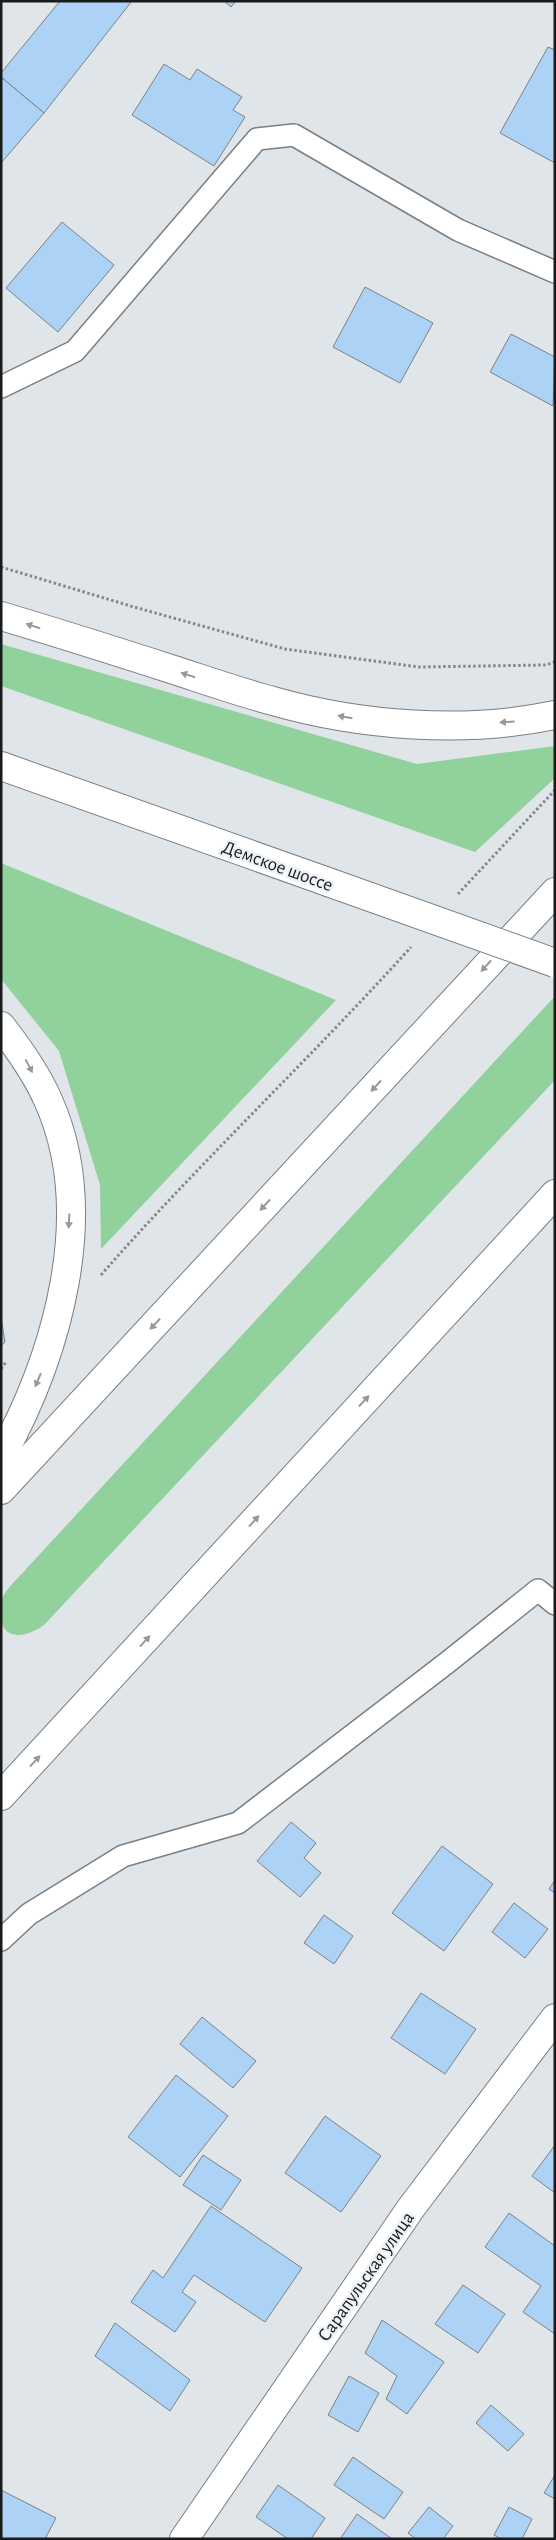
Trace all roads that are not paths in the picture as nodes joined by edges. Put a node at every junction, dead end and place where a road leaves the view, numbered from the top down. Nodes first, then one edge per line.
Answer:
1 (555, 272) edge
2 (1, 387) edge
3 (1, 616) edge
4 (555, 716) edge
5 (1, 766) edge
6 (555, 892) edge
7 (555, 963) edge
8 (1, 1026) edge
9 (555, 1194) edge
10 (1, 1457) edge
11 (1, 1490) edge
12 (555, 1604) edge
13 (1, 1796) edge
14 (1, 1940) edge
15 (555, 2018) edge
16 (184, 2539) edge

1 - 2 lane
4 -> 3 main road
5 - 7 main road, Демское шоссе, bridge
6 -> 11 main road
8 -> 10 main road
13 -> 9 main road
12 - 14 lane
15 - 16 main road, Сарапульская улица

